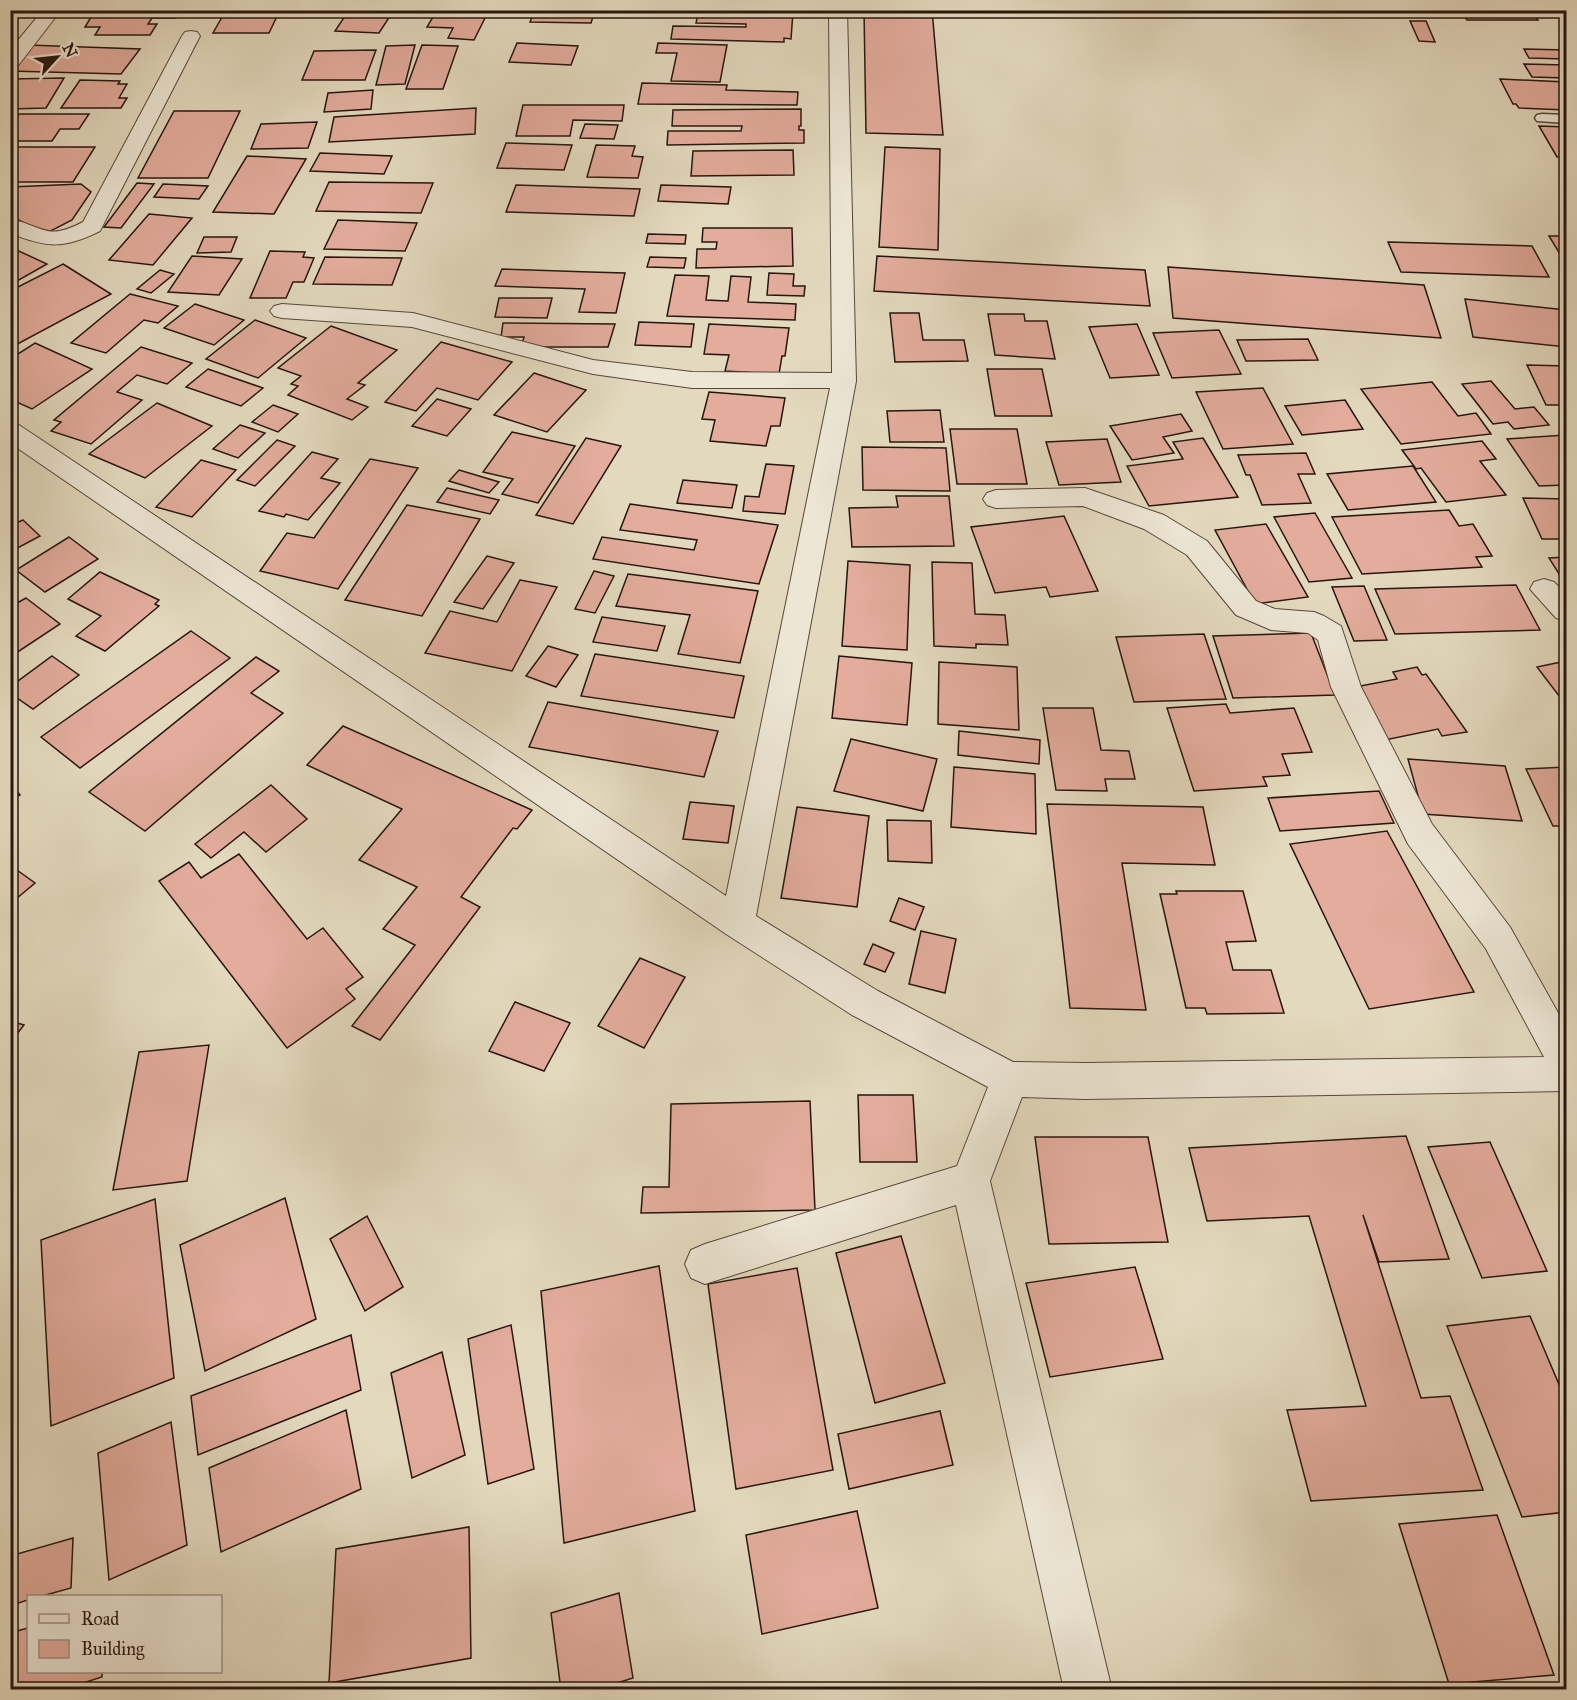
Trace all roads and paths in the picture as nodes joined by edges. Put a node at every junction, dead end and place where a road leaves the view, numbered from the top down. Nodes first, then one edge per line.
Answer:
1 (52, 10) edge
2 (838, 10) edge
3 (191, 36) dead end
4 (10, 63) edge
5 (1542, 118) dead end
6 (1566, 119) edge
7 (10, 225) edge
8 (282, 311) dead end
9 (844, 381) junction
10 (10, 431) edge
11 (996, 499) dead end
12 (1544, 589) dead end
13 (1566, 611) edge
14 (738, 923) junction
15 (1566, 1060) edge
16 (1566, 1074) edge
17 (1011, 1079) junction
18 (970, 1181) junction
19 (705, 1264) dead end
20 (1088, 1689) edge

1 - 4 street
2 - 9 street
3 - 7 street
5 - 6 lane
8 - 9 street
9 - 14 street
10 - 14 street
11 - 15 street
12 - 13 street
14 - 17 street
16 - 17 street
17 - 18 street
18 - 19 street
18 - 20 street

